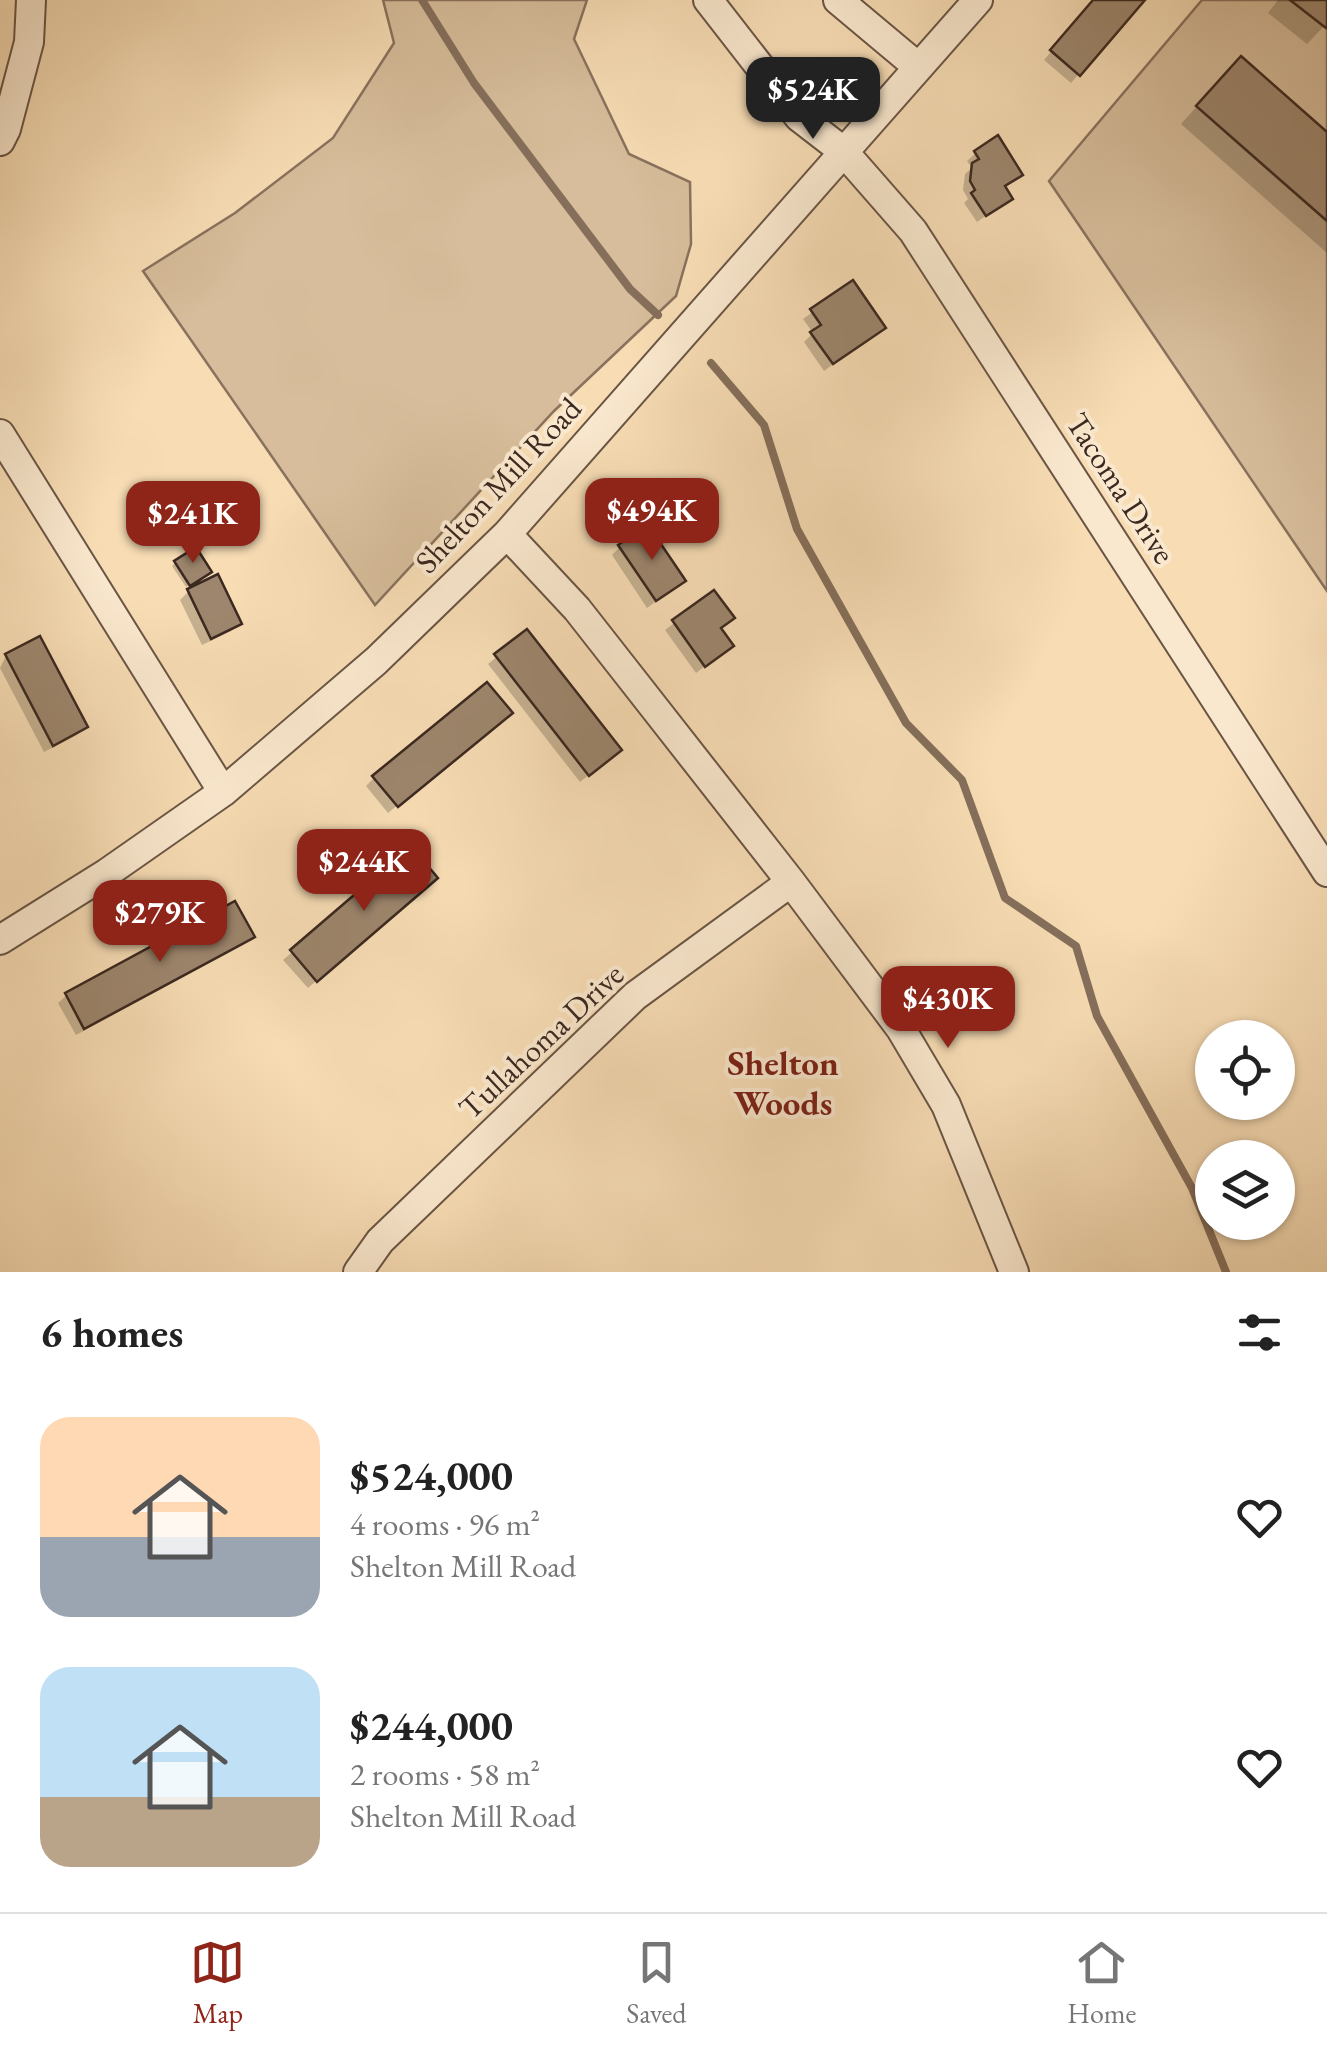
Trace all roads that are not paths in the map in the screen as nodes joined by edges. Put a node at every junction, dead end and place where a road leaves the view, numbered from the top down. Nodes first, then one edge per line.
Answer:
1 (31, 0) edge
2 (708, 0) edge
3 (838, 0) edge
4 (978, 0) edge
5 (867, 12) edge
6 (918, 68) junction
7 (0, 141) edge
8 (844, 151) junction
9 (0, 434) edge
10 (507, 534) junction
11 (222, 792) junction
12 (1327, 872) edge
13 (791, 882) junction
14 (0, 940) edge
15 (358, 1272) edge
16 (1014, 1272) edge

1 - 7 street
2 - 8 street, Tacoma Drive
3 - 5 street
4 - 6 street, Shelton Mill Road
5 - 6 street
6 - 8 street, Shelton Mill Road
8 - 10 street, Shelton Mill Road
8 - 12 street, Tacoma Drive
9 - 11 street
10 - 11 street, Shelton Mill Road
10 - 13 street
11 - 14 street, Shelton Mill Road
13 - 15 street, Tullahoma Drive
13 - 16 street

